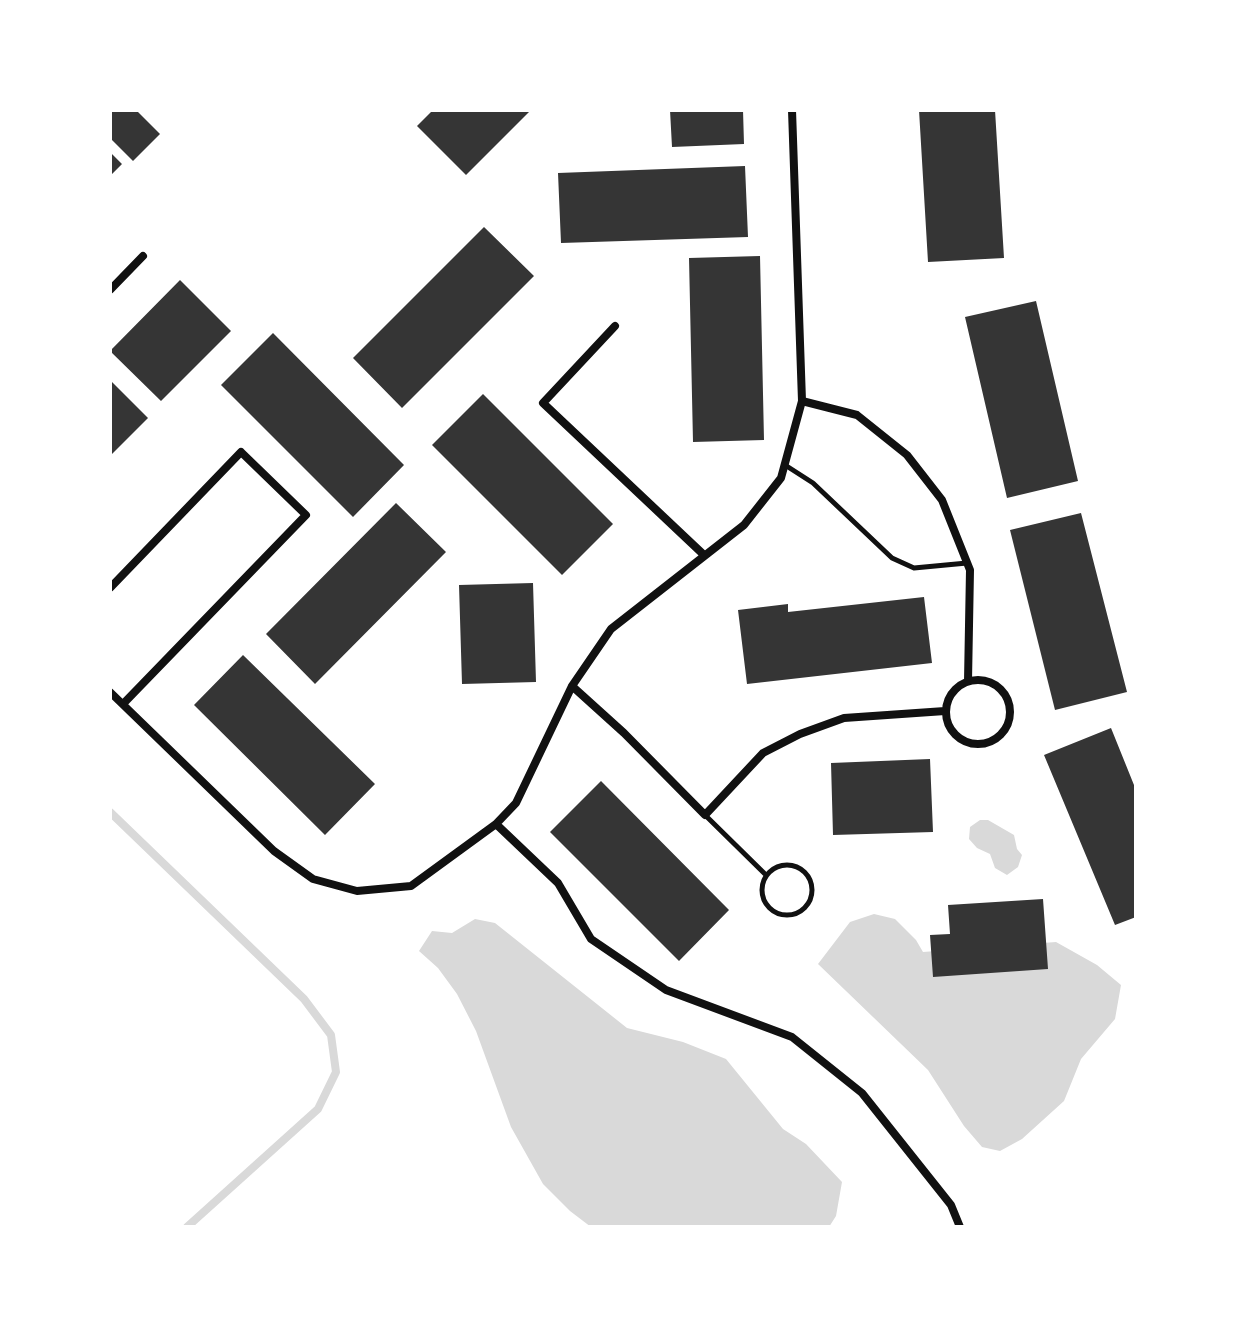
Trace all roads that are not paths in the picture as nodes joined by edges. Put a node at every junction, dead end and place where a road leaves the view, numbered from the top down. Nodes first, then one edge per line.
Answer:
1 (792, 110) edge
2 (143, 256) dead end
3 (110, 290) edge
4 (615, 326) dead end
5 (802, 401) junction
6 (784, 465) junction
7 (704, 555) junction
8 (967, 563) junction
9 (110, 588) edge
10 (968, 681) junction
11 (572, 686) junction
12 (110, 692) edge
13 (123, 704) junction
14 (945, 711) junction
15 (705, 815) junction
16 (496, 824) junction
17 (766, 875) junction
18 (960, 1227) edge

1 - 5 street
2 - 3 street
4 - 7 street
5 - 6 street
5 - 8 street
6 - 7 street
6 - 8 lane
7 - 11 street
8 - 10 street
9 - 13 street
10 - 14 street
10 - 14 street
11 - 15 street
11 - 16 street
12 - 13 street
13 - 16 street
14 - 15 street
15 - 17 lane
16 - 18 street
17 - 17 lane

